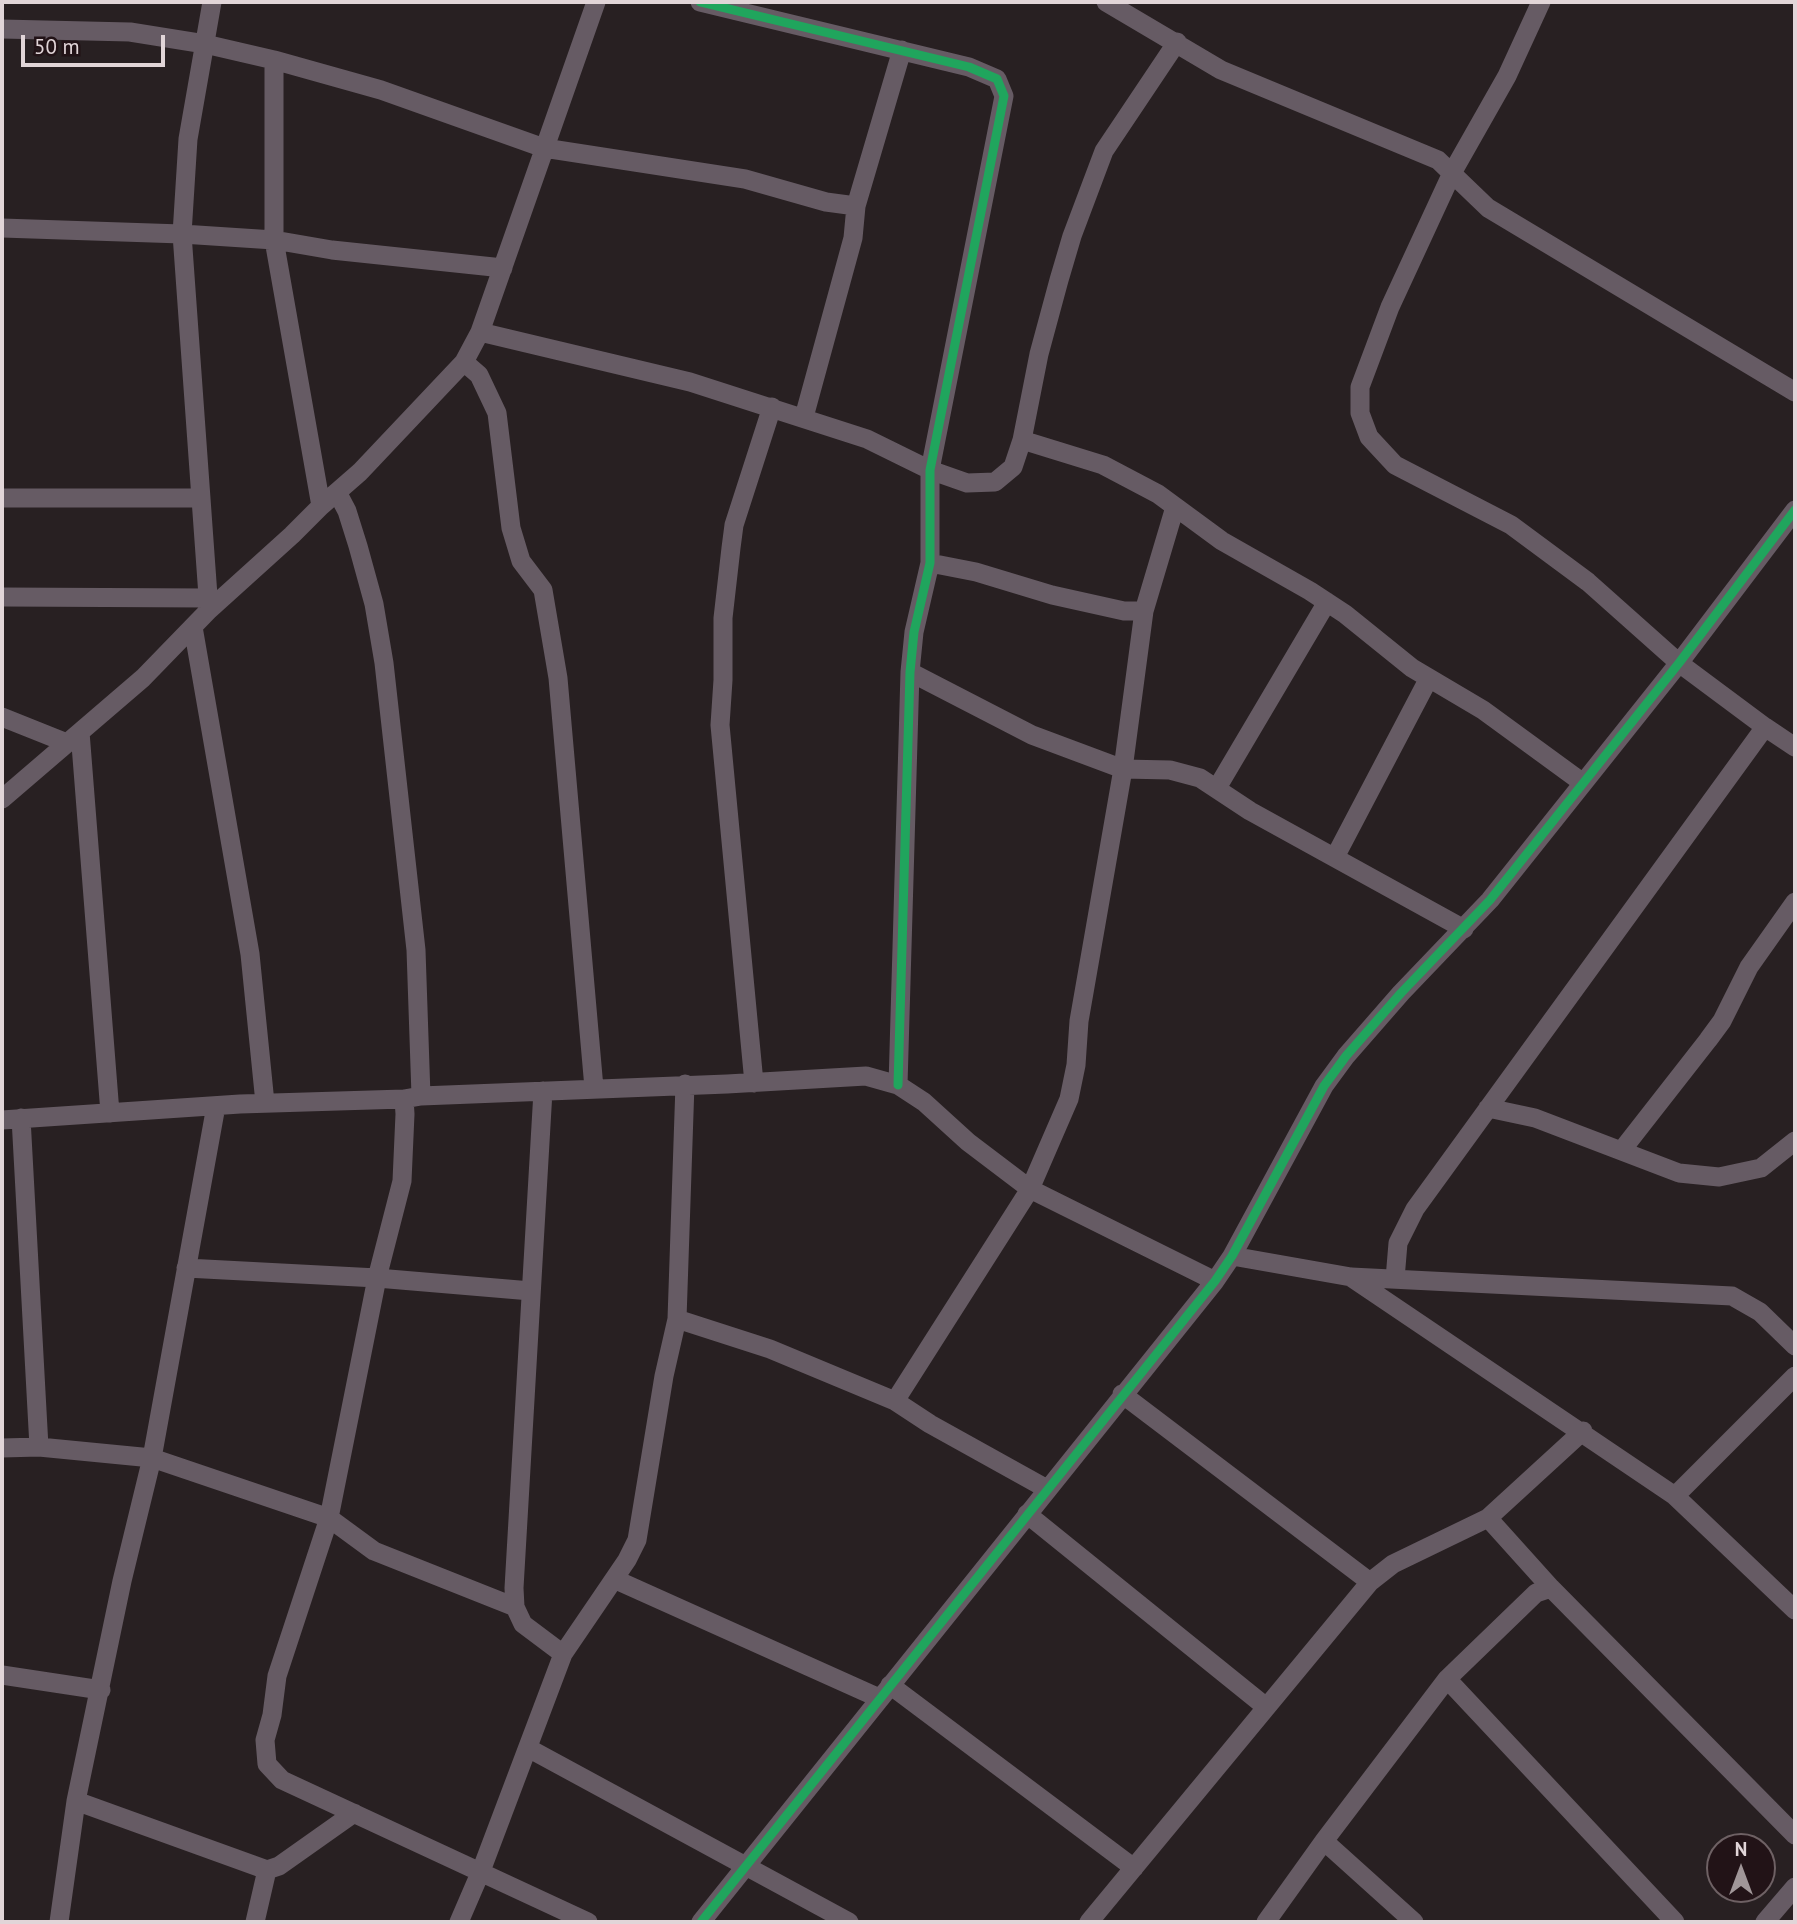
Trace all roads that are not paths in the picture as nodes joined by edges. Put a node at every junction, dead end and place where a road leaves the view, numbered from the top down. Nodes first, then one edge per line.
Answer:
1 (212, 2) edge
2 (596, 2) edge
3 (700, 2) edge
4 (1106, 2) edge
5 (1541, 2) edge
6 (2, 29) edge
7 (1177, 42) junction
8 (205, 44) junction
9 (902, 50) junction
10 (274, 60) junction
11 (544, 148) junction
12 (1452, 173) junction
13 (856, 206) junction
14 (2, 228) edge
15 (183, 234) junction
16 (274, 240) junction
17 (503, 268) junction
18 (480, 332) junction
19 (464, 362) junction
20 (1795, 392) edge
21 (772, 407) junction
22 (804, 418) junction
23 (1022, 440) junction
24 (930, 470) junction
25 (337, 492) junction
26 (2, 498) edge
27 (201, 498) junction
28 (321, 506) junction
29 (1175, 507) junction
30 (1795, 510) edge
31 (930, 563) junction
32 (2, 597) edge
33 (1327, 602) junction
34 (209, 604) junction
35 (1144, 611) junction
36 (193, 627) junction
37 (1679, 663) junction
38 (911, 673) junction
39 (1429, 678) junction
40 (2, 717) edge
41 (1765, 727) junction
42 (73, 737) junction
43 (1795, 747) edge
44 (1123, 769) junction
45 (1583, 783) junction
46 (1217, 788) junction
47 (2, 799) edge
48 (1335, 857) junction
49 (1795, 902) edge
50 (1464, 929) junction
51 (754, 1083) junction
52 (685, 1084) junction
53 (898, 1085) junction
54 (594, 1088) junction
55 (543, 1091) junction
56 (412, 1097) junction
57 (265, 1103) junction
58 (216, 1106) junction
59 (1489, 1108) junction
60 (110, 1113) junction
61 (11, 1119) edge
62 (1795, 1141) edge
63 (1622, 1150) junction
64 (1030, 1189) junction
65 (1232, 1256) junction
66 (186, 1268) junction
67 (377, 1278) junction
68 (1351, 1278) junction
69 (1395, 1279) junction
70 (1215, 1281) junction
71 (531, 1291) junction
72 (677, 1319) junction
73 (1795, 1346) edge
74 (1795, 1378) edge
75 (1122, 1394) junction
76 (895, 1401) junction
77 (1583, 1432) junction
78 (39, 1447) junction
79 (2, 1448) edge
80 (152, 1458) junction
81 (1047, 1489) junction
82 (1675, 1496) junction
83 (1027, 1514) junction
84 (329, 1518) junction
85 (1488, 1518) junction
86 (614, 1579) junction
87 (1370, 1582) junction
88 (1551, 1588) junction
89 (515, 1606) junction
90 (1795, 1610) edge
91 (563, 1654) junction
92 (2, 1675) edge
93 (1447, 1679) junction
94 (101, 1690) junction
95 (885, 1691) junction
96 (1266, 1707) junction
97 (528, 1748) junction
98 (76, 1801) junction
99 (354, 1813) junction
100 (1795, 1835) edge
101 (1324, 1841) junction
102 (746, 1865) junction
103 (1134, 1868) junction
104 (267, 1870) junction
105 (481, 1871) junction
106 (1795, 1887) edge
107 (60, 1922) edge
108 (255, 1922) edge
109 (459, 1922) edge
110 (588, 1922) edge
111 (701, 1922) edge
112 (849, 1922) edge
113 (1089, 1922) edge
114 (1266, 1922) edge
115 (1414, 1922) edge
116 (1675, 1922) edge
117 (1765, 1922) edge

1 - 8 street
2 - 11 street
3 - 9 street
4 - 7 street
5 - 12 street
6 - 8 street
7 - 12 street
7 - 23 street
8 - 10 street
8 - 15 street
9 - 13 street
9 - 24 street
10 - 11 street
10 - 16 street
11 - 13 street
11 - 17 street
12 - 20 street
12 - 37 street
13 - 22 street
14 - 15 street
15 - 16 street
15 - 27 street
16 - 17 street
16 - 28 street
17 - 18 street
18 - 19 street
18 - 21 street
19 - 25 street
19 - 54 street
21 - 22 street
21 - 51 street
22 - 24 street
23 - 24 street
23 - 29 street
24 - 31 street
25 - 28 street
25 - 56 street
26 - 27 street
27 - 34 street
28 - 34 street
29 - 33 street
29 - 35 street
30 - 37 street
31 - 35 street
31 - 38 street
32 - 34 street
33 - 39 street
33 - 46 street
34 - 36 street
35 - 44 street
36 - 42 street
36 - 57 street
37 - 41 street
37 - 45 street
38 - 44 street
38 - 53 street
39 - 45 street
39 - 48 street
40 - 42 street
41 - 43 street
41 - 59 street
42 - 47 street
42 - 60 street
44 - 46 street
44 - 64 street
45 - 50 street
46 - 48 street
48 - 50 street
49 - 63 street
50 - 65 street
51 - 52 street
51 - 53 street
52 - 54 street
52 - 72 street
53 - 64 street
54 - 55 street
55 - 56 street
55 - 71 street
56 - 57 street
56 - 67 street
57 - 58 street
58 - 60 street
58 - 66 street
59 - 63 street
59 - 69 street
60 - 61 street
61 - 78 street
62 - 63 street
64 - 70 street
64 - 76 street
65 - 68 street
65 - 70 street
66 - 67 street
66 - 80 street
67 - 71 street
67 - 84 street
68 - 69 street
68 - 77 street
69 - 73 street
70 - 75 street
71 - 89 street
72 - 76 street
72 - 86 street
74 - 82 street
75 - 81 street
75 - 87 street
76 - 81 street
77 - 82 street
77 - 85 street
78 - 79 street
78 - 80 street
80 - 84 street
80 - 94 street
81 - 83 street
82 - 90 street
83 - 95 street
83 - 96 street
84 - 89 street
84 - 99 street
85 - 87 street
85 - 88 street
86 - 91 street
86 - 95 street
87 - 96 street
88 - 93 street
88 - 100 street
89 - 91 street
91 - 97 street
92 - 94 street
93 - 101 street
93 - 116 street
94 - 98 street
95 - 102 street
95 - 103 street
96 - 103 street
97 - 102 street
97 - 105 street
98 - 104 street
98 - 107 street
99 - 104 street
99 - 105 street
101 - 114 street
101 - 115 street
102 - 111 street
102 - 112 street
103 - 113 street
104 - 108 street
105 - 109 street
105 - 110 street
106 - 117 street

